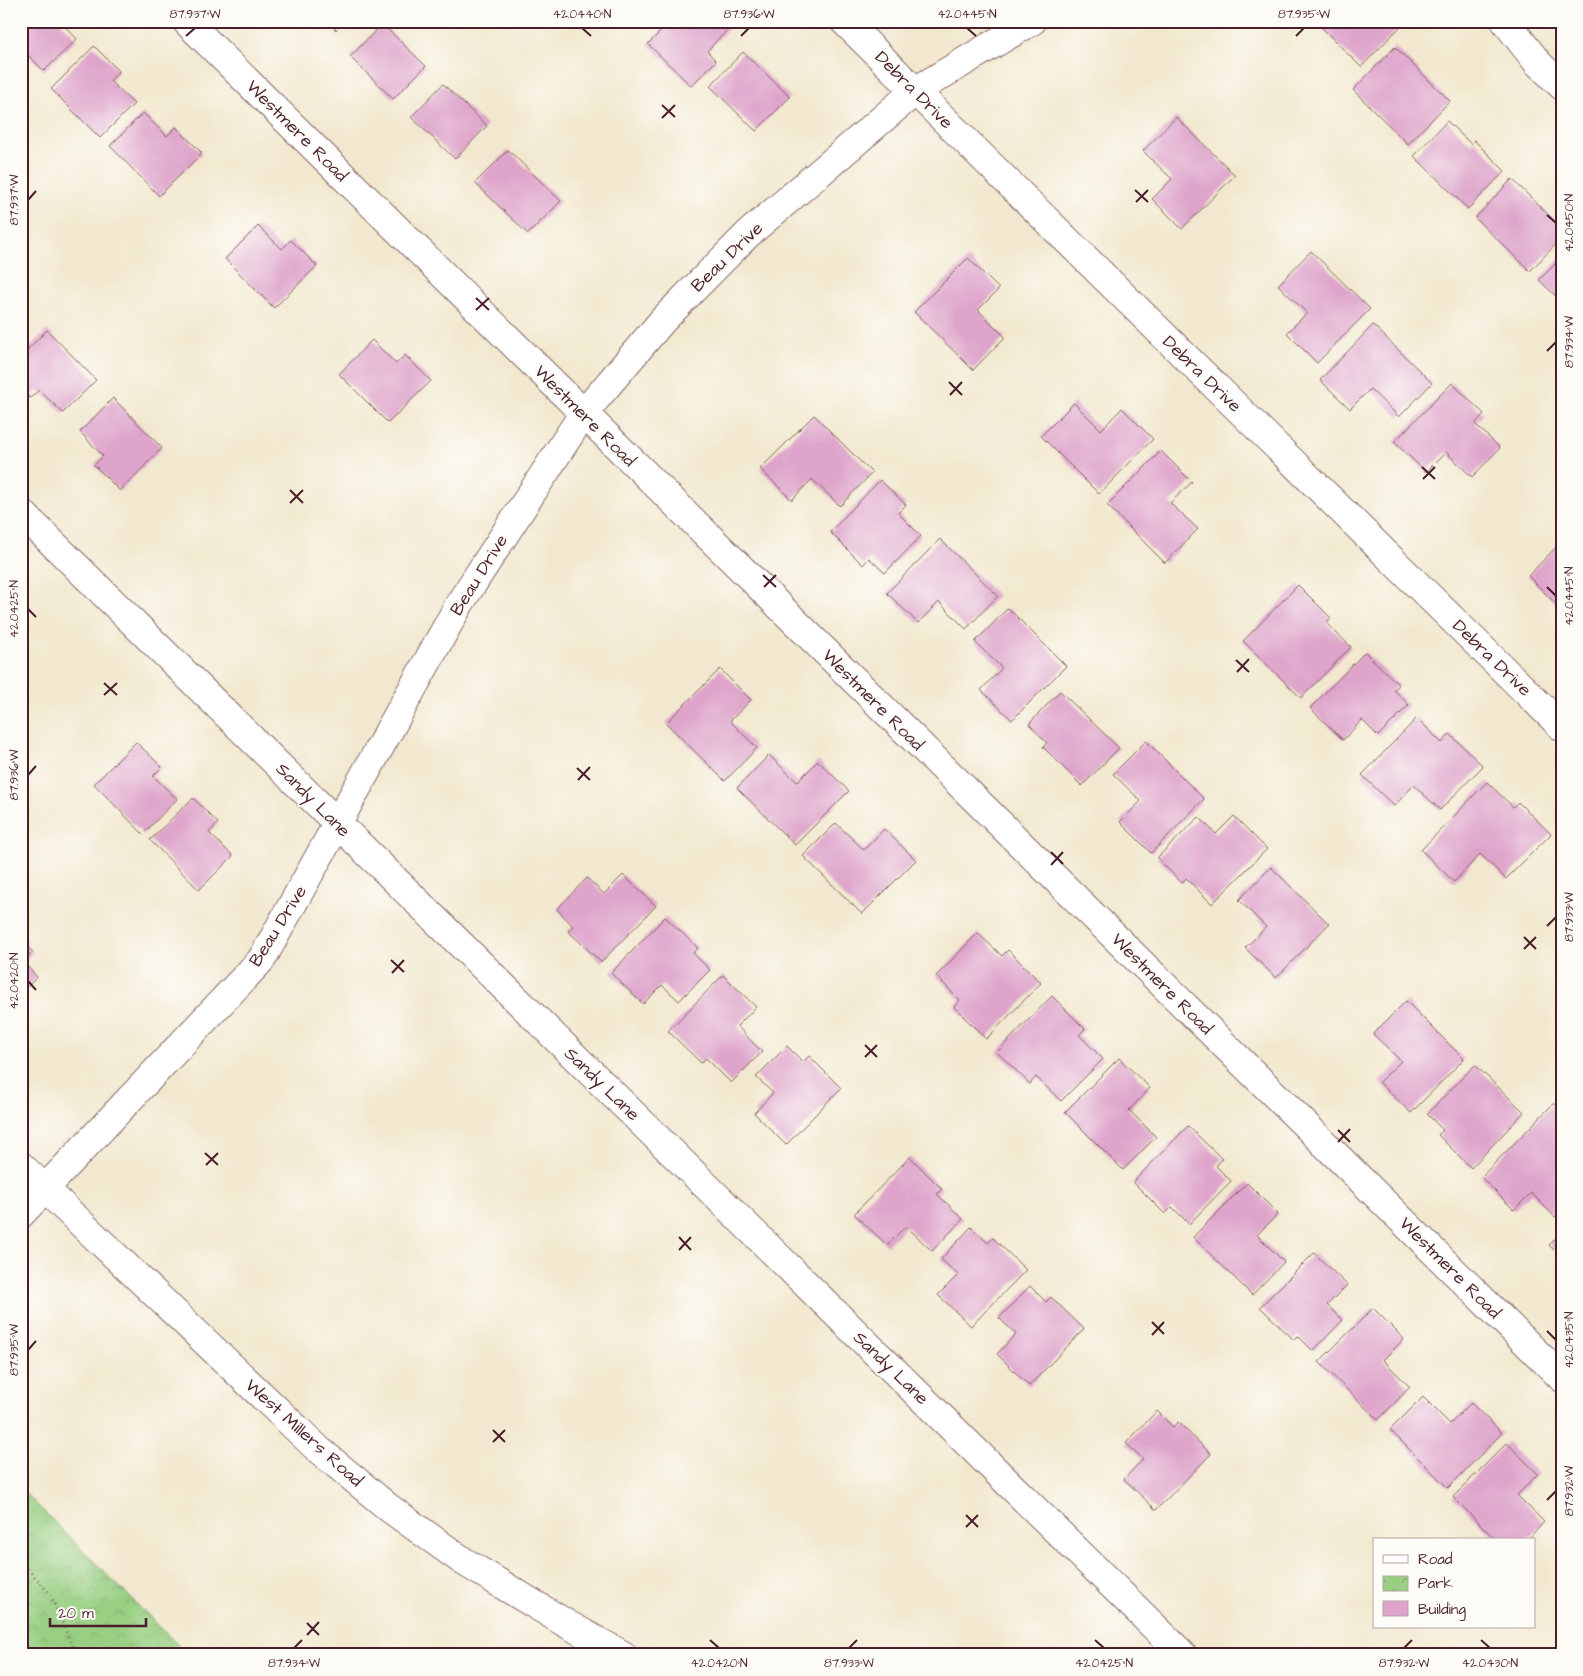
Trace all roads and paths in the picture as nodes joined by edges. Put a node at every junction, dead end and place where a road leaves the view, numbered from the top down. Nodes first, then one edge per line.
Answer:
1 (186, 21) edge
2 (844, 21) edge
3 (1032, 21) edge
4 (1505, 21) edge
5 (1562, 86) edge
6 (915, 91) junction
7 (583, 414) junction
8 (21, 512) edge
9 (1562, 727) edge
10 (338, 825) junction
11 (21, 1166) edge
12 (45, 1189) junction
13 (21, 1214) edge
14 (1562, 1378) edge
15 (21, 1561) edge
16 (76, 1655) edge
17 (622, 1655) edge
18 (1183, 1655) edge

1 - 7 street, Westmere Road
2 - 6 street, Debra Drive
3 - 6 street, Beau Drive
4 - 5 street
6 - 7 street, Beau Drive
6 - 9 street, Debra Drive
7 - 10 street, Beau Drive
7 - 14 street, Westmere Road
8 - 10 street, Sandy Lane
10 - 12 street, Beau Drive
10 - 18 street, Sandy Lane
11 - 12 street, West Millers Road
12 - 13 street, Beau Drive
12 - 17 street, West Millers Road
15 - 16 path

